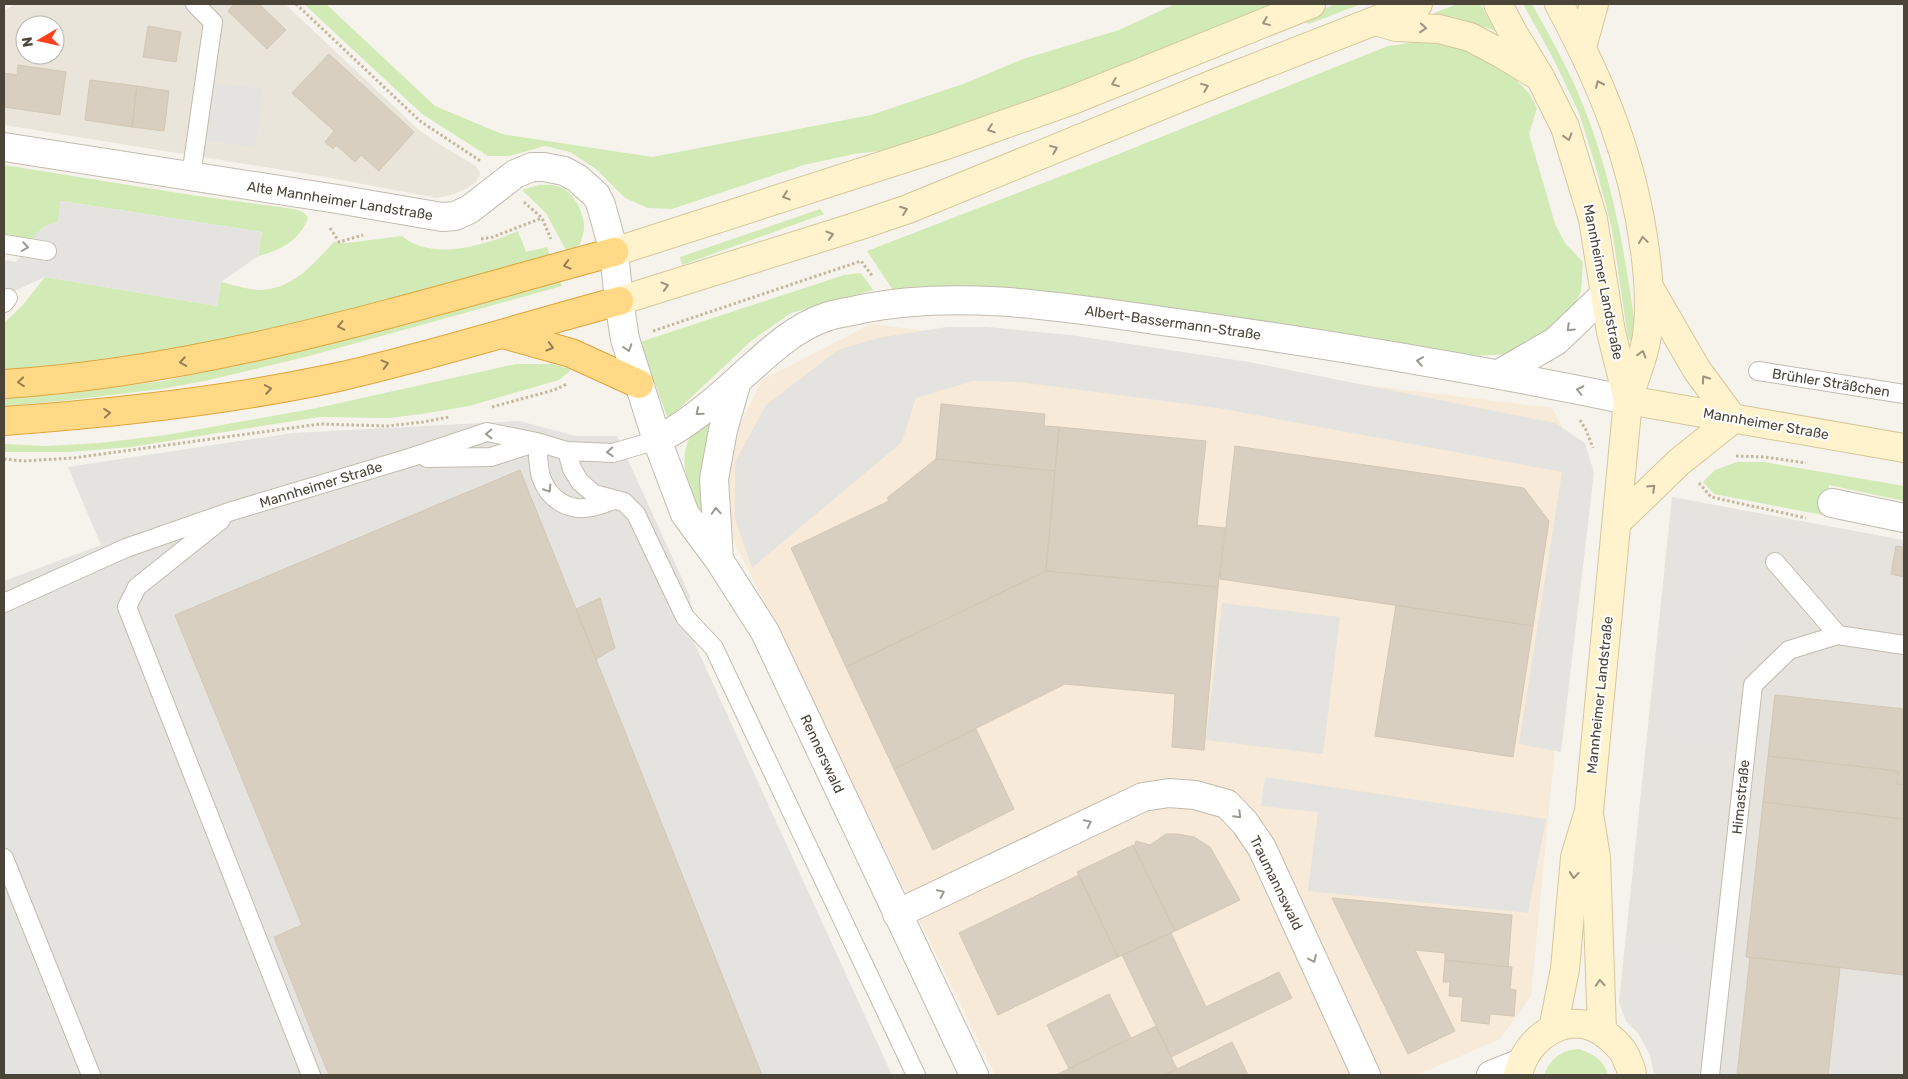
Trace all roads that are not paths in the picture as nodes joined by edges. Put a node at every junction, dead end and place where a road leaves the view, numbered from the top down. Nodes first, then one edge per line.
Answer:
1 (195, 4) edge
2 (1311, 4) edge
3 (1418, 4) edge
4 (1498, 4) edge
5 (1558, 4) edge
6 (1594, 4) edge
7 (1376, 22) junction
8 (1582, 47) junction
9 (1540, 77) junction
10 (4, 147) edge
11 (192, 176) junction
12 (4, 244) edge
13 (47, 251) dead end
14 (614, 252) junction
15 (1650, 288) junction
16 (1605, 294) junction
17 (619, 301) junction
18 (503, 334) junction
19 (1758, 372) dead end
20 (1499, 374) junction
21 (737, 381) junction
22 (4, 384) edge
23 (639, 384) junction
24 (1904, 394) edge
25 (1628, 400) junction
26 (1734, 419) junction
27 (4, 422) edge
28 (657, 440) junction
29 (537, 442) junction
30 (1904, 448) edge
31 (566, 451) junction
32 (409, 458) junction
33 (614, 500) junction
34 (1832, 503) road end
35 (232, 511) junction
36 (1904, 518) edge
37 (1616, 522) junction
38 (719, 560) junction
39 (1775, 562) dead end
40 (4, 603) edge
41 (1838, 635) junction
42 (1904, 645) edge
43 (1588, 811) junction
44 (4, 858) edge
45 (898, 914) junction
46 (1553, 1029) junction
47 (1602, 1031) junction
48 (1520, 1069) edge
49 (91, 1075) edge
50 (311, 1075) edge
51 (916, 1075) edge
52 (974, 1075) edge
53 (1366, 1075) edge
54 (1491, 1075) edge
55 (1632, 1075) edge
56 (1710, 1075) edge

1 - 11 lane
2 -> 14 main road
3 - 7 main road
4 - 9 main road, Mannheimer Landstraße
5 - 8 main road, Mannheimer Landstraße
6 - 8 main road
7 -> 9 main road
17 -> 7 main road
15 -> 8 main road, Mannheimer Landstraße
9 -> 16 main road, Mannheimer Landstraße
10 - 11 street, Alte Mannheimer Landstraße
11 - 14 street, Alte Mannheimer Landstraße
12 -> 13 lane
14 - 17 street, Alte Mannheimer Landstraße
14 -> 22 highway
25 -> 15 main road, Mannheimer Landstraße
26 -> 15 main road
16 -> 20 street
16 - 25 main road, Mannheimer Landstraße
17 - 18 highway
17 -> 23 street, Alte Mannheimer Landstraße
18 -> 23 highway
27 -> 18 highway
19 - 24 lane, Brühler Sträßchen
20 -> 21 street, Albert-Bassermann-Straße
25 -> 20 street, Albert-Bassermann-Straße
21 -> 28 street, Albert-Bassermann-Straße
38 -> 21 street
23 - 28 street, Rennerswald
25 - 26 main road, Mannheimer Straße
25 - 37 main road, Mannheimer Landstraße
26 - 30 main road, Mannheimer Straße
37 -> 26 main road
28 -> 31 lane, Mannheimer Straße
28 - 38 street, Rennerswald
29 - 31 lane, Mannheimer Straße
29 - 32 lane, Mannheimer Straße
29 -> 32 lane, Mannheimer Straße
29 -> 33 lane
31 - 33 lane
32 - 35 lane, Mannheimer Straße
33 - 51 lane
34 - 36 street
35 - 40 lane, Mannheimer Straße
35 - 50 lane
37 - 43 main road, Mannheimer Landstraße
38 - 45 street, Rennerswald
39 - 41 lane
41 - 42 lane, Himastraße
41 - 56 lane, Himastraße
43 -> 46 main road, Mannheimer Landstraße
47 -> 43 main road, Mannheimer Landstraße
44 - 49 lane
45 - 52 street, Rennerswald
45 -> 53 street, Traumannswald
46 - 47 main road
46 - 48 main road
47 - 55 main road
48 - 54 street

